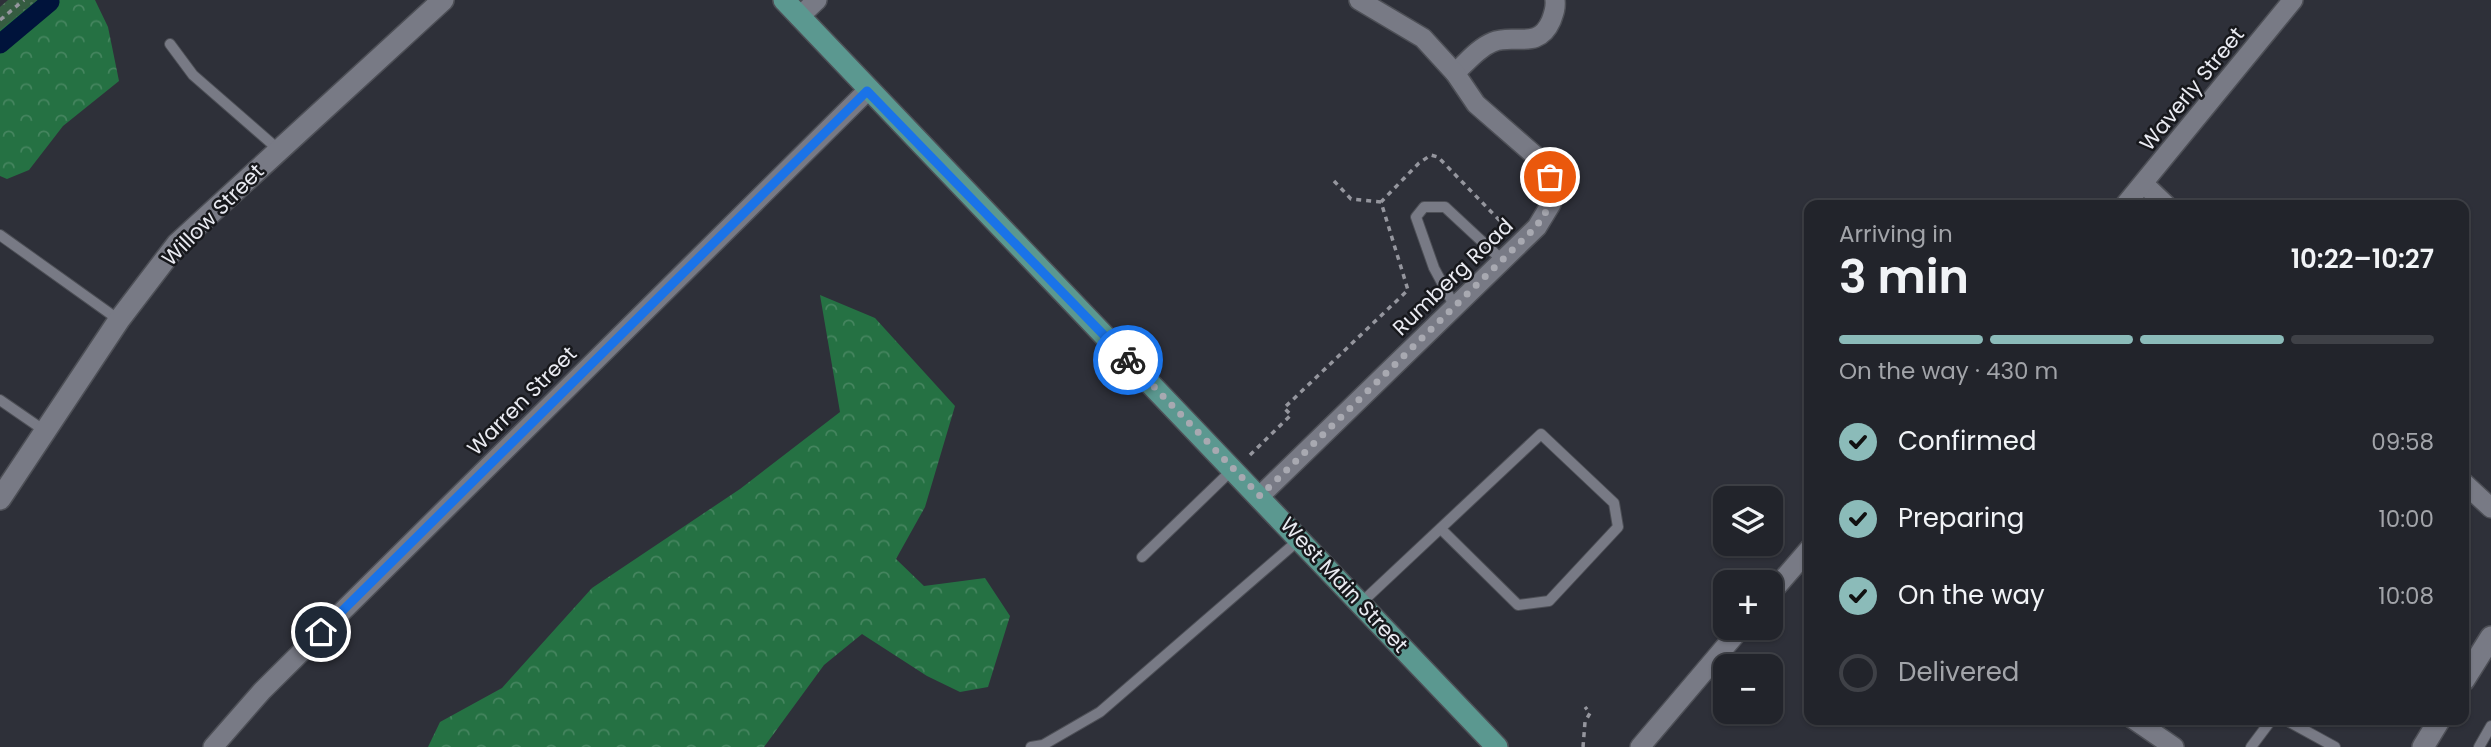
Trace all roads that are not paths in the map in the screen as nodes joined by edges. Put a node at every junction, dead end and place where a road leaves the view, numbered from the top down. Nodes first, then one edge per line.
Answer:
1 (443, 0) edge
2 (784, 0) edge
3 (817, 0) edge
4 (1359, 0) edge
5 (1555, 0) edge
6 (2293, 0) edge
7 (799, 17) junction
8 (170, 44) dead end
9 (1455, 73) junction
10 (867, 91) junction
11 (279, 150) junction
12 (2144, 184) junction
13 (2130, 200) edge
14 (2161, 200) edge
15 (0, 235) edge
16 (1502, 260) junction
17 (1455, 307) junction
18 (119, 320) junction
19 (0, 400) edge
20 (46, 431) junction
21 (1241, 462) junction
22 (2469, 488) edge
23 (1260, 496) junction
24 (0, 499) edge
25 (2491, 508) edge
26 (1442, 530) junction
27 (1301, 539) junction
28 (1804, 555) edge
29 (1142, 557) dead end
30 (1783, 579) edge
31 (1362, 603) junction
32 (2491, 636) edge
33 (1731, 640) edge
34 (2469, 672) edge
35 (2142, 725) edge
36 (2268, 725) edge
37 (2295, 725) edge
38 (2436, 725) edge
39 (2491, 726) edge
40 (2332, 746) edge
41 (213, 747) edge
42 (1031, 747) edge
43 (1497, 747) edge
44 (1640, 747) edge
45 (2174, 747) edge
46 (2251, 747) edge
47 (2423, 747) edge
48 (2479, 747) edge

1 - 11 street, Willow Street
2 - 7 main road, West Main Street
3 - 7 street
4 - 9 street, Rumberg Road
5 - 9 street
6 - 12 street, Waverly Street
7 - 10 main road, West Main Street
8 - 11 lane
9 - 16 street, Rumberg Road
10 - 21 main road, West Main Street
10 - 41 street, Warren Street
11 - 18 street, Willow Street
12 - 13 street, Waverly Street
12 - 14 street
15 - 18 lane
16 - 17 street, Rumberg Road
16 - 17 lane
17 - 23 street, Rumberg Road
18 - 20 street, Willow Street
19 - 20 lane
20 - 24 street, Willow Street
21 - 23 main road, West Main Street
21 - 29 lane
22 - 25 street
23 - 27 main road, West Main Street
26 - 26 lane
26 - 31 lane
27 - 31 main road, West Main Street
27 - 42 lane
28 - 30 street
31 - 43 main road, West Main Street
32 - 34 street
33 - 44 street
35 - 45 street
36 - 46 lane
37 - 40 lane
38 - 47 street
39 - 48 lane

